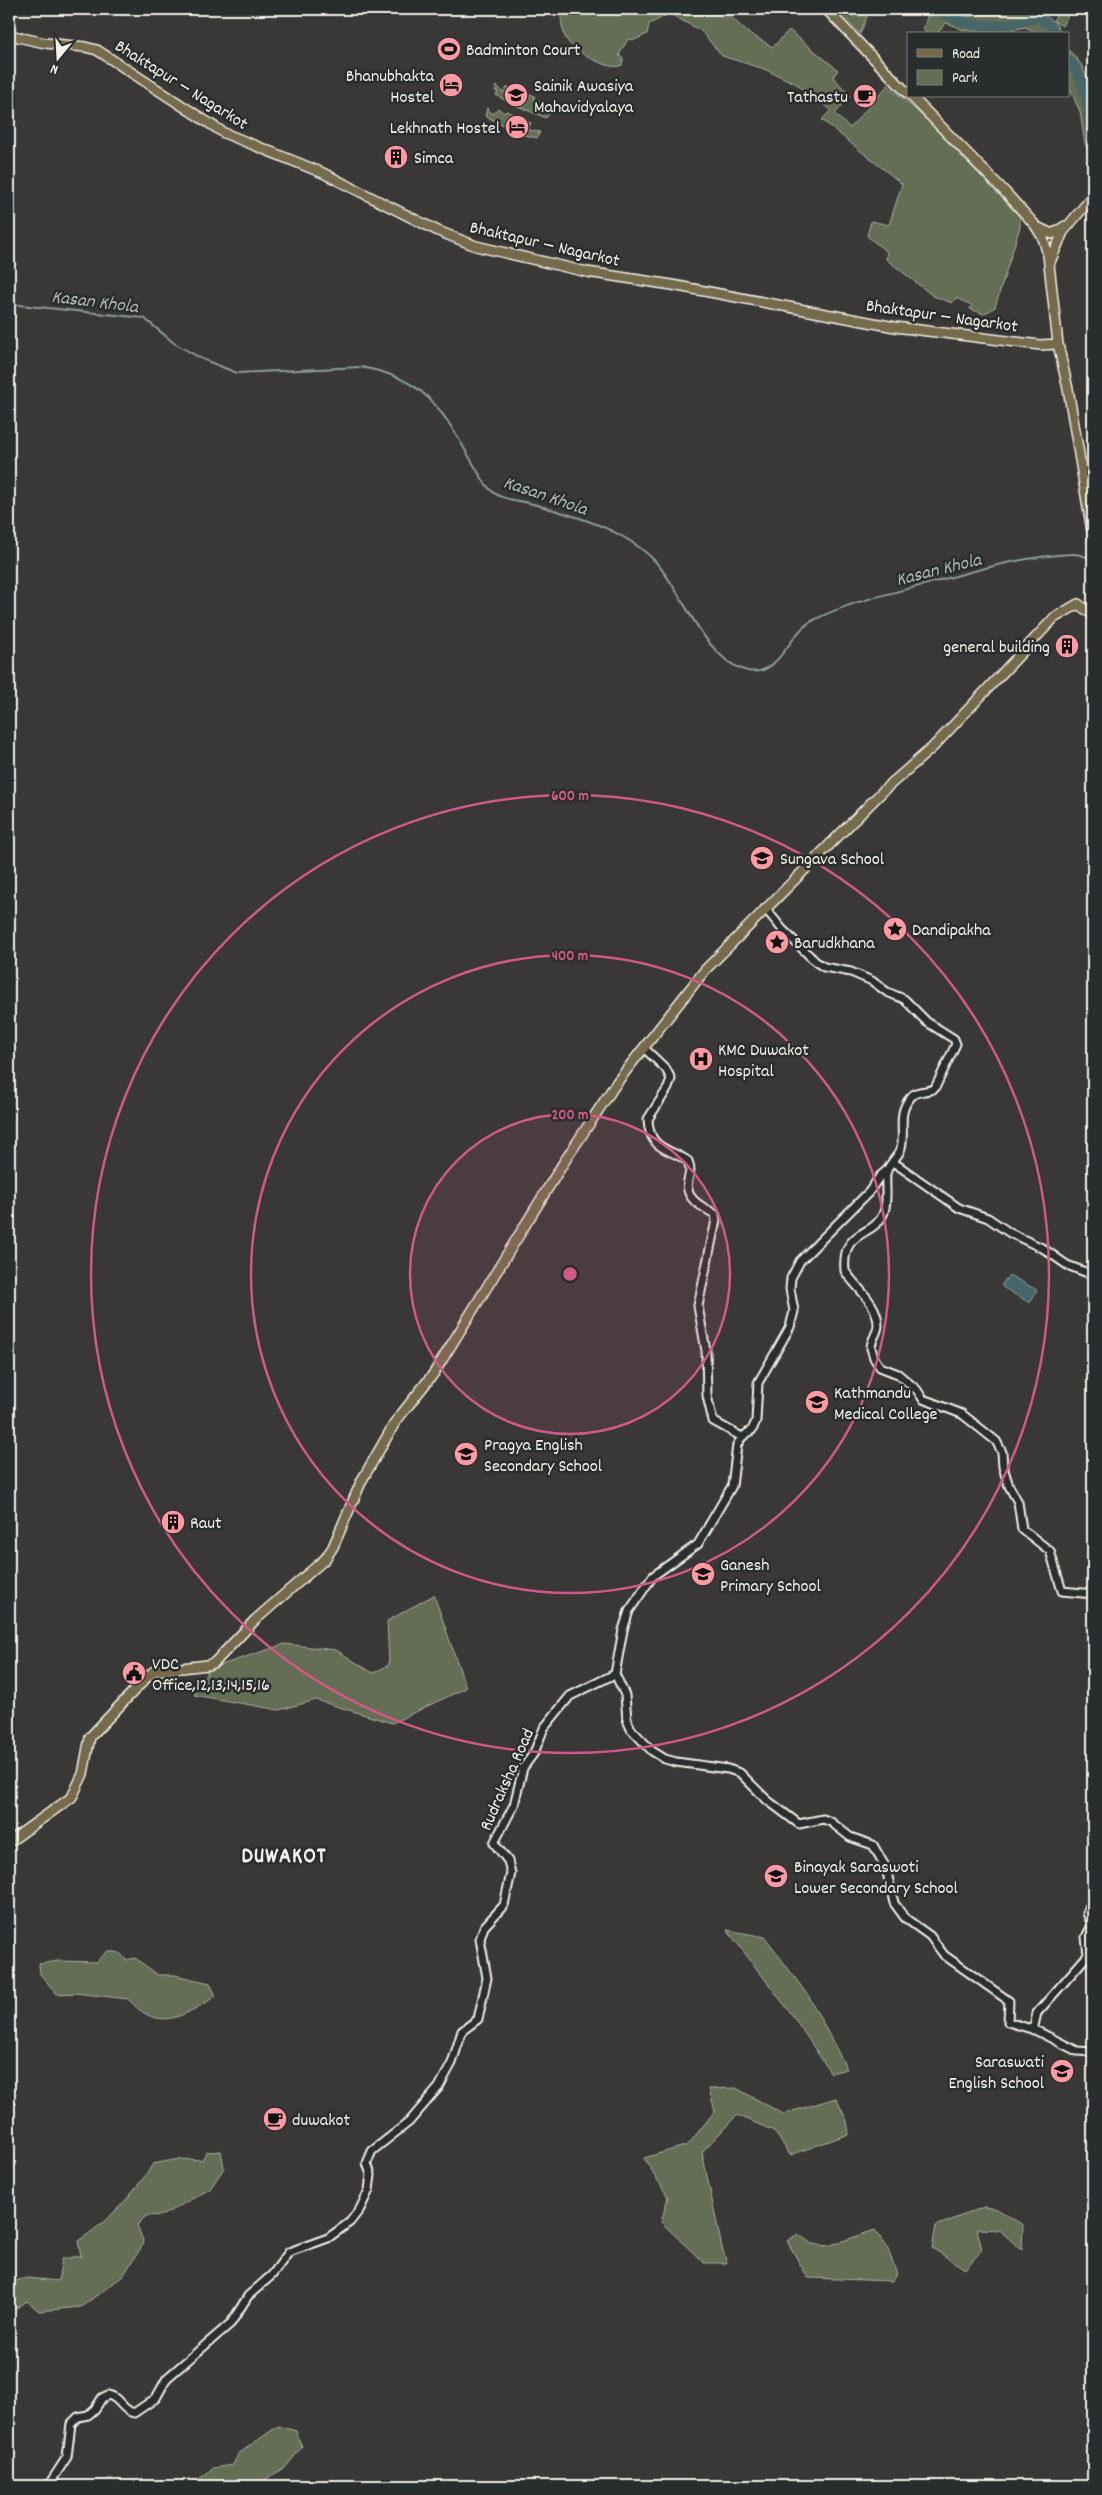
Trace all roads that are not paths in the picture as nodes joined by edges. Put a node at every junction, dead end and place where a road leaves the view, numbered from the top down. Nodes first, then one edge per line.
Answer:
1 (11, 9) edge
2 (826, 9) edge
3 (9, 14) edge
4 (9, 35) edge
5 (907, 93) edge
6 (913, 98) edge
7 (1093, 196) edge
8 (1071, 221) junction
9 (1035, 225) junction
10 (1061, 236) junction
11 (1043, 238) junction
12 (1049, 265) junction
13 (1058, 344) junction
14 (1093, 537) edge
15 (1093, 615) edge
16 (765, 908) junction
17 (645, 1049) junction
18 (893, 1162) junction
19 (886, 1171) junction
20 (1093, 1275) edge
21 (742, 1437) junction
22 (1093, 1594) edge
23 (615, 1674) junction
24 (9, 1842) edge
25 (1093, 1899) edge
26 (1034, 2030) junction
27 (1093, 2052) edge
28 (48, 2486) edge

1 - 3 main road
2 - 5 main road
4 - 13 main road, Bhaktapur — Nagarkot
6 - 9 main road
7 - 8 main road
8 - 9 main road
8 - 10 main road
9 - 11 main road
10 - 11 main road
10 - 12 main road
11 - 12 main road
12 - 13 main road
13 - 14 main road
15 - 16 main road
16 - 17 main road
16 - 18 street
17 - 21 street
17 - 24 main road
18 - 19 street
18 - 20 street
19 - 21 street
19 - 22 street
21 - 23 street
23 - 26 street
23 - 28 street, Rudraksha Road
25 - 26 street
26 - 27 street

